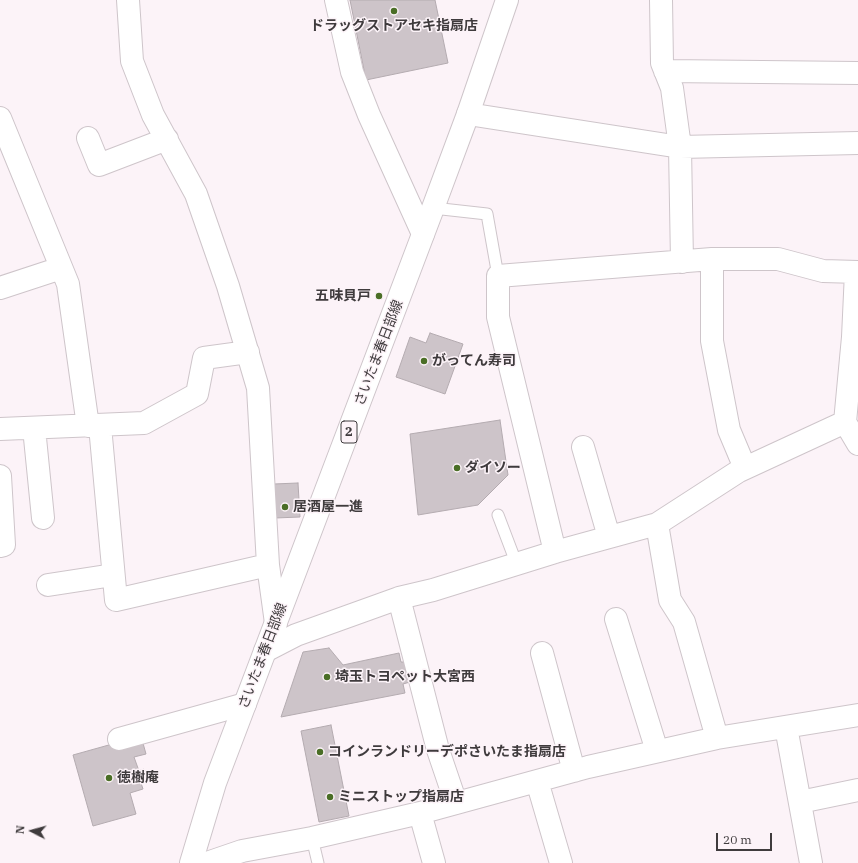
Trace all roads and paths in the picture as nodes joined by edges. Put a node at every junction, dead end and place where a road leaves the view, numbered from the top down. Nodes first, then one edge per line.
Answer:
1 (128, 0) edge
2 (336, 0) edge
3 (507, 0) edge
4 (661, 0) edge
5 (666, 72) junction
6 (858, 73) edge
7 (468, 114) junction
8 (0, 118) edge
9 (88, 138) dead end
10 (167, 140) junction
11 (858, 143) edge
12 (680, 147) junction
13 (433, 208) junction
14 (423, 234) junction
15 (712, 259) junction
16 (682, 262) junction
17 (61, 268) junction
18 (857, 272) edge
19 (498, 276) junction
20 (0, 288) edge
21 (856, 337) edge
22 (248, 352) junction
23 (845, 422) junction
24 (94, 426) junction
25 (34, 428) junction
26 (0, 429) edge
27 (858, 444) edge
28 (583, 446) dead end
29 (745, 468) junction
30 (0, 476) edge
31 (498, 515) dead end
32 (42, 518) dead end
33 (657, 524) junction
34 (609, 537) junction
35 (0, 546) edge
36 (555, 552) junction
37 (517, 564) junction
38 (268, 565) junction
39 (113, 575) junction
40 (48, 585) dead end
41 (399, 598) junction
42 (616, 619) dead end
43 (276, 623) junction
44 (265, 651) junction
45 (542, 653) dead end
46 (245, 704) junction
47 (858, 715) edge
48 (786, 727) junction
49 (717, 738) junction
50 (119, 739) dead end
51 (657, 751) junction
52 (574, 771) junction
53 (537, 781) junction
54 (858, 790) edge
55 (800, 802) junction
56 (456, 803) junction
57 (420, 813) junction
58 (312, 838) junction
59 (191, 863) edge
60 (207, 863) edge
61 (318, 863) edge
62 (434, 863) edge
63 (561, 863) edge
64 (811, 863) edge

1 - 10 street
2 - 14 street
3 - 7 street, さいたま春日部線 / 2
4 - 5 street
5 - 6 street
5 - 12 street
7 - 12 street
7 - 13 street, さいたま春日部線 / 2
8 - 17 street
9 - 10 street
10 - 22 street
11 - 12 street
12 - 16 street
13 - 14 street, さいたま春日部線 / 2
13 - 19 lane
14 - 43 street, さいたま春日部線 / 2
15 - 16 street
15 - 18 street
15 - 29 street
16 - 19 street
17 - 20 street
17 - 24 street
18 - 21 street
19 - 36 street
21 - 23 street
22 - 24 street
22 - 38 street
23 - 27 street
23 - 29 street
24 - 25 street
24 - 39 street
25 - 26 street
25 - 32 street
28 - 34 street
29 - 33 street
30 - 35 street
31 - 37 lane
33 - 34 street
33 - 49 street
34 - 36 street
36 - 37 street
37 - 41 street
38 - 39 street
38 - 43 street
39 - 40 street
41 - 44 street
41 - 56 street
42 - 51 street
43 - 44 street, さいたま春日部線 / 2
44 - 46 street, さいたま春日部線 / 2
45 - 52 street
46 - 50 street
46 - 59 street, さいたま春日部線 / 2
47 - 48 street
48 - 49 street
48 - 55 street
49 - 51 street
51 - 52 street
52 - 53 street
53 - 56 street
53 - 63 street
54 - 55 street
55 - 64 street
56 - 57 street
57 - 58 street
57 - 62 street
58 - 60 street
58 - 61 lane

